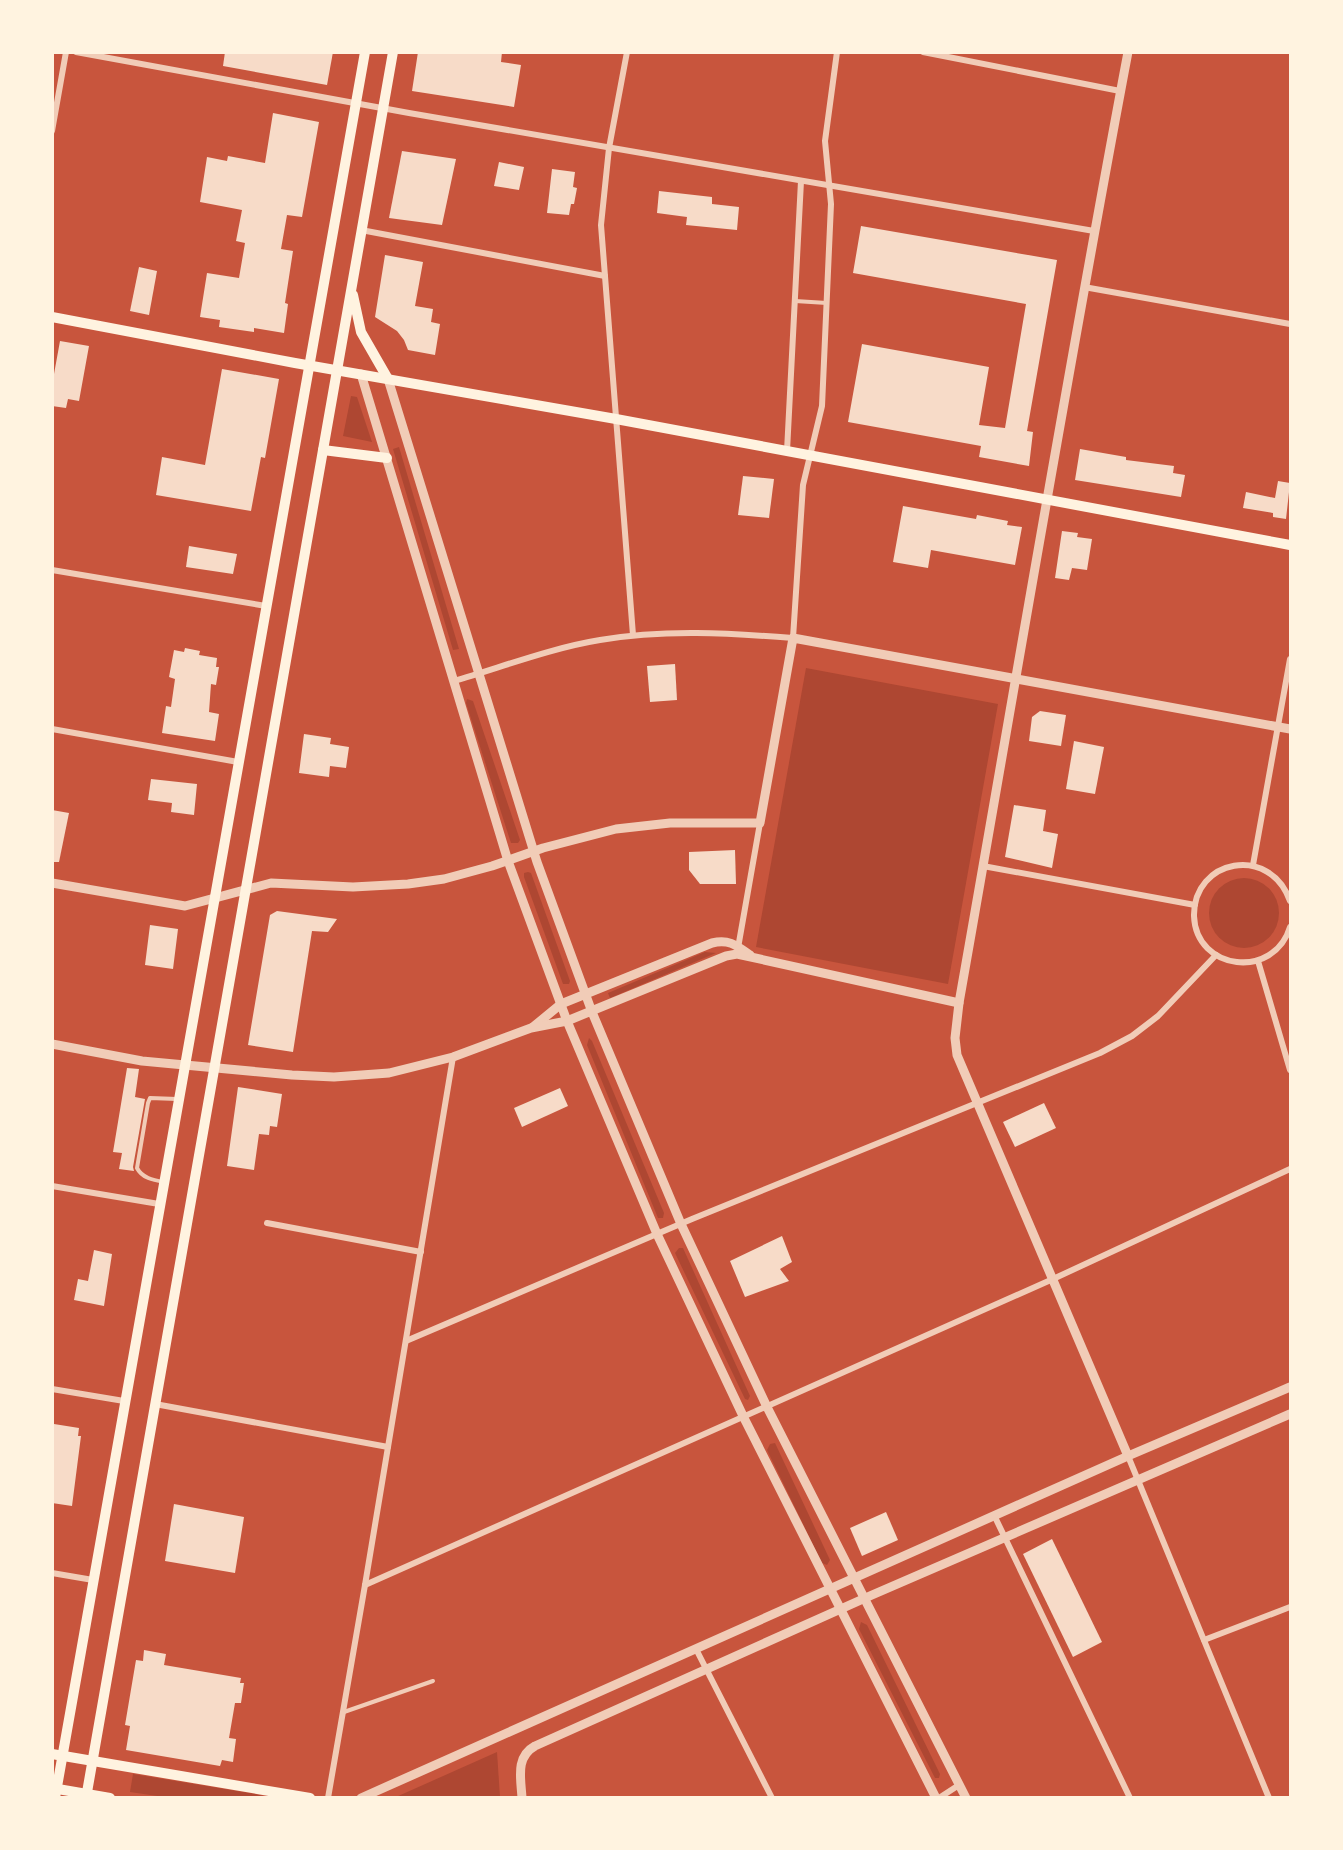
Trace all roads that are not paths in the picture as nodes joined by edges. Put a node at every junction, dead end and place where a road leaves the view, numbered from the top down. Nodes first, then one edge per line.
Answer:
1 (66, 52) edge
2 (76, 52) edge
3 (365, 52) edge
4 (393, 52) edge
5 (627, 52) edge
6 (837, 52) edge
7 (923, 52) edge
8 (1128, 52) edge
9 (1120, 91) junction
10 (356, 103) junction
11 (383, 108) junction
12 (52, 131) edge
13 (609, 148) junction
14 (801, 181) junction
15 (830, 186) junction
16 (361, 230) junction
17 (1094, 231) junction
18 (605, 276) junction
19 (352, 282) junction
20 (1084, 287) junction
21 (795, 301) junction
22 (827, 303) junction
23 (52, 317) edge
24 (1290, 324) edge
25 (309, 365) junction
26 (337, 370) junction
27 (361, 374) junction
28 (388, 379) junction
29 (616, 419) junction
30 (323, 450) junction
31 (787, 451) junction
32 (810, 455) junction
33 (387, 458) junction
34 (1047, 500) junction
35 (1290, 545) edge
36 (52, 570) edge
37 (266, 606) junction
38 (633, 635) junction
39 (793, 638) junction
40 (1290, 659) edge
41 (479, 674) junction
42 (1016, 678) junction
43 (454, 681) junction
44 (1278, 727) junction
45 (52, 729) edge
46 (1290, 729) edge
47 (238, 762) junction
48 (760, 823) junction
49 (534, 852) junction
50 (508, 861) junction
51 (1253, 865) junction
52 (983, 866) junction
53 (52, 883) edge
54 (246, 890) junction
55 (214, 899) junction
56 (1290, 901) edge
57 (1195, 905) junction
58 (1290, 927) edge
59 (738, 950) junction
60 (1216, 955) junction
61 (1258, 961) junction
62 (585, 994) junction
63 (959, 1003) junction
64 (561, 1004) junction
65 (592, 1012) junction
66 (567, 1021) junction
67 (531, 1028) junction
68 (52, 1044) edge
69 (453, 1057) junction
70 (184, 1064) junction
71 (214, 1067) junction
72 (1290, 1070) edge
73 (178, 1100) junction
74 (977, 1102) junction
75 (1290, 1169) edge
76 (164, 1182) junction
77 (52, 1186) edge
78 (159, 1204) junction
79 (267, 1223) dead end
80 (681, 1224) junction
81 (657, 1234) junction
82 (421, 1252) junction
83 (1053, 1279) junction
84 (406, 1341) junction
85 (1290, 1387) edge
86 (52, 1389) edge
87 (124, 1401) junction
88 (155, 1404) junction
89 (767, 1407) junction
90 (1290, 1414) edge
91 (744, 1418) junction
92 (388, 1447) junction
93 (1128, 1456) junction
94 (1139, 1481) junction
95 (994, 1515) junction
96 (1006, 1538) junction
97 (52, 1573) edge
98 (855, 1577) junction
99 (93, 1580) junction
100 (365, 1585) junction
101 (830, 1589) junction
102 (866, 1598) junction
103 (1290, 1607) edge
104 (840, 1610) junction
105 (1204, 1640) junction
106 (696, 1649) junction
107 (707, 1670) junction
108 (434, 1681) dead end
109 (343, 1713) junction
110 (57, 1755) edge
111 (93, 1761) junction
112 (959, 1785) junction
113 (55, 1791) edge
114 (86, 1795) edge
115 (110, 1797) edge
116 (310, 1797) edge
117 (328, 1797) edge
118 (362, 1797) edge
119 (522, 1797) edge
120 (772, 1797) edge
121 (937, 1797) edge
122 (966, 1797) edge
123 (1130, 1797) edge
124 (1269, 1797) edge

1 - 12 street
2 - 10 street
3 - 10 main road
4 - 11 main road
5 - 13 street
6 - 15 street
7 - 9 street
8 - 9 street
9 - 17 street
10 - 11 street
10 - 25 main road
11 - 13 street
11 - 16 main road
13 - 14 street
13 - 18 street
14 - 15 street
14 - 21 street
15 - 17 street
15 - 22 street
16 - 18 street
16 - 19 main road
17 - 20 street
18 - 29 street
19 - 26 main road
19 - 28 main road
20 - 24 street
20 - 34 street
21 - 22 lane
21 - 31 street
22 - 32 street
23 - 25 main road
25 - 26 main road
25 - 37 main road
26 - 27 main road
26 - 30 main road
27 - 28 main road
27 - 33 street
28 - 29 main road
28 - 41 street
29 - 31 main road
29 - 38 street
30 - 33 main road
30 - 54 main road
31 - 32 main road
32 - 34 main road
32 - 39 street
33 - 43 street
34 - 35 main road
34 - 42 street
36 - 37 street
37 - 47 main road
38 - 39 street
38 - 41 street
39 - 42 street
39 - 48 street
40 - 44 street
41 - 43 street
41 - 49 street
42 - 44 street
42 - 52 street
43 - 50 street
44 - 46 street
44 - 51 street
45 - 47 street
47 - 55 main road
48 - 49 street
48 - 59 street
49 - 50 street
49 - 62 street
50 - 54 street
50 - 64 street
51 - 56 street
51 - 57 street
52 - 57 street
52 - 63 street
53 - 55 street
54 - 55 street
54 - 71 main road
55 - 70 main road
57 - 60 street
58 - 61 street
59 - 62 street
59 - 63 street
59 - 65 street
60 - 61 street
60 - 74 street
61 - 72 street
62 - 64 street
62 - 65 street
63 - 74 street
64 - 66 street
64 - 67 street
65 - 66 street
65 - 80 street
66 - 67 street
66 - 81 street
67 - 69 street
68 - 70 street
69 - 71 street
69 - 82 street
70 - 71 street
70 - 73 main road
71 - 88 main road
73 - 76 main road
73 - 76 lane
74 - 80 street
74 - 83 street
75 - 83 street
76 - 78 main road
77 - 78 street
78 - 87 main road
79 - 82 street
80 - 81 street
80 - 89 street
81 - 84 street
81 - 91 street
82 - 84 street
83 - 89 street
83 - 93 street
84 - 92 street
85 - 93 street
86 - 87 street
87 - 99 main road
88 - 92 street
88 - 111 main road
89 - 91 street
89 - 98 street
90 - 94 street
91 - 100 street
91 - 101 street
92 - 100 street
93 - 94 street
93 - 95 street
94 - 96 street
94 - 105 street
95 - 96 street
95 - 98 street
96 - 102 street
96 - 123 street
97 - 99 street
98 - 101 street
98 - 102 street
99 - 110 main road
100 - 109 street
101 - 104 street
101 - 106 street
102 - 104 street
102 - 112 street
103 - 105 street
104 - 107 street
104 - 121 street
105 - 124 street
106 - 107 street
106 - 118 street
107 - 119 street
107 - 120 street
108 - 109 lane
109 - 117 street
110 - 111 main road
110 - 113 main road
111 - 114 main road
111 - 116 main road
112 - 121 street
112 - 122 street
113 - 114 main road
114 - 115 main road

